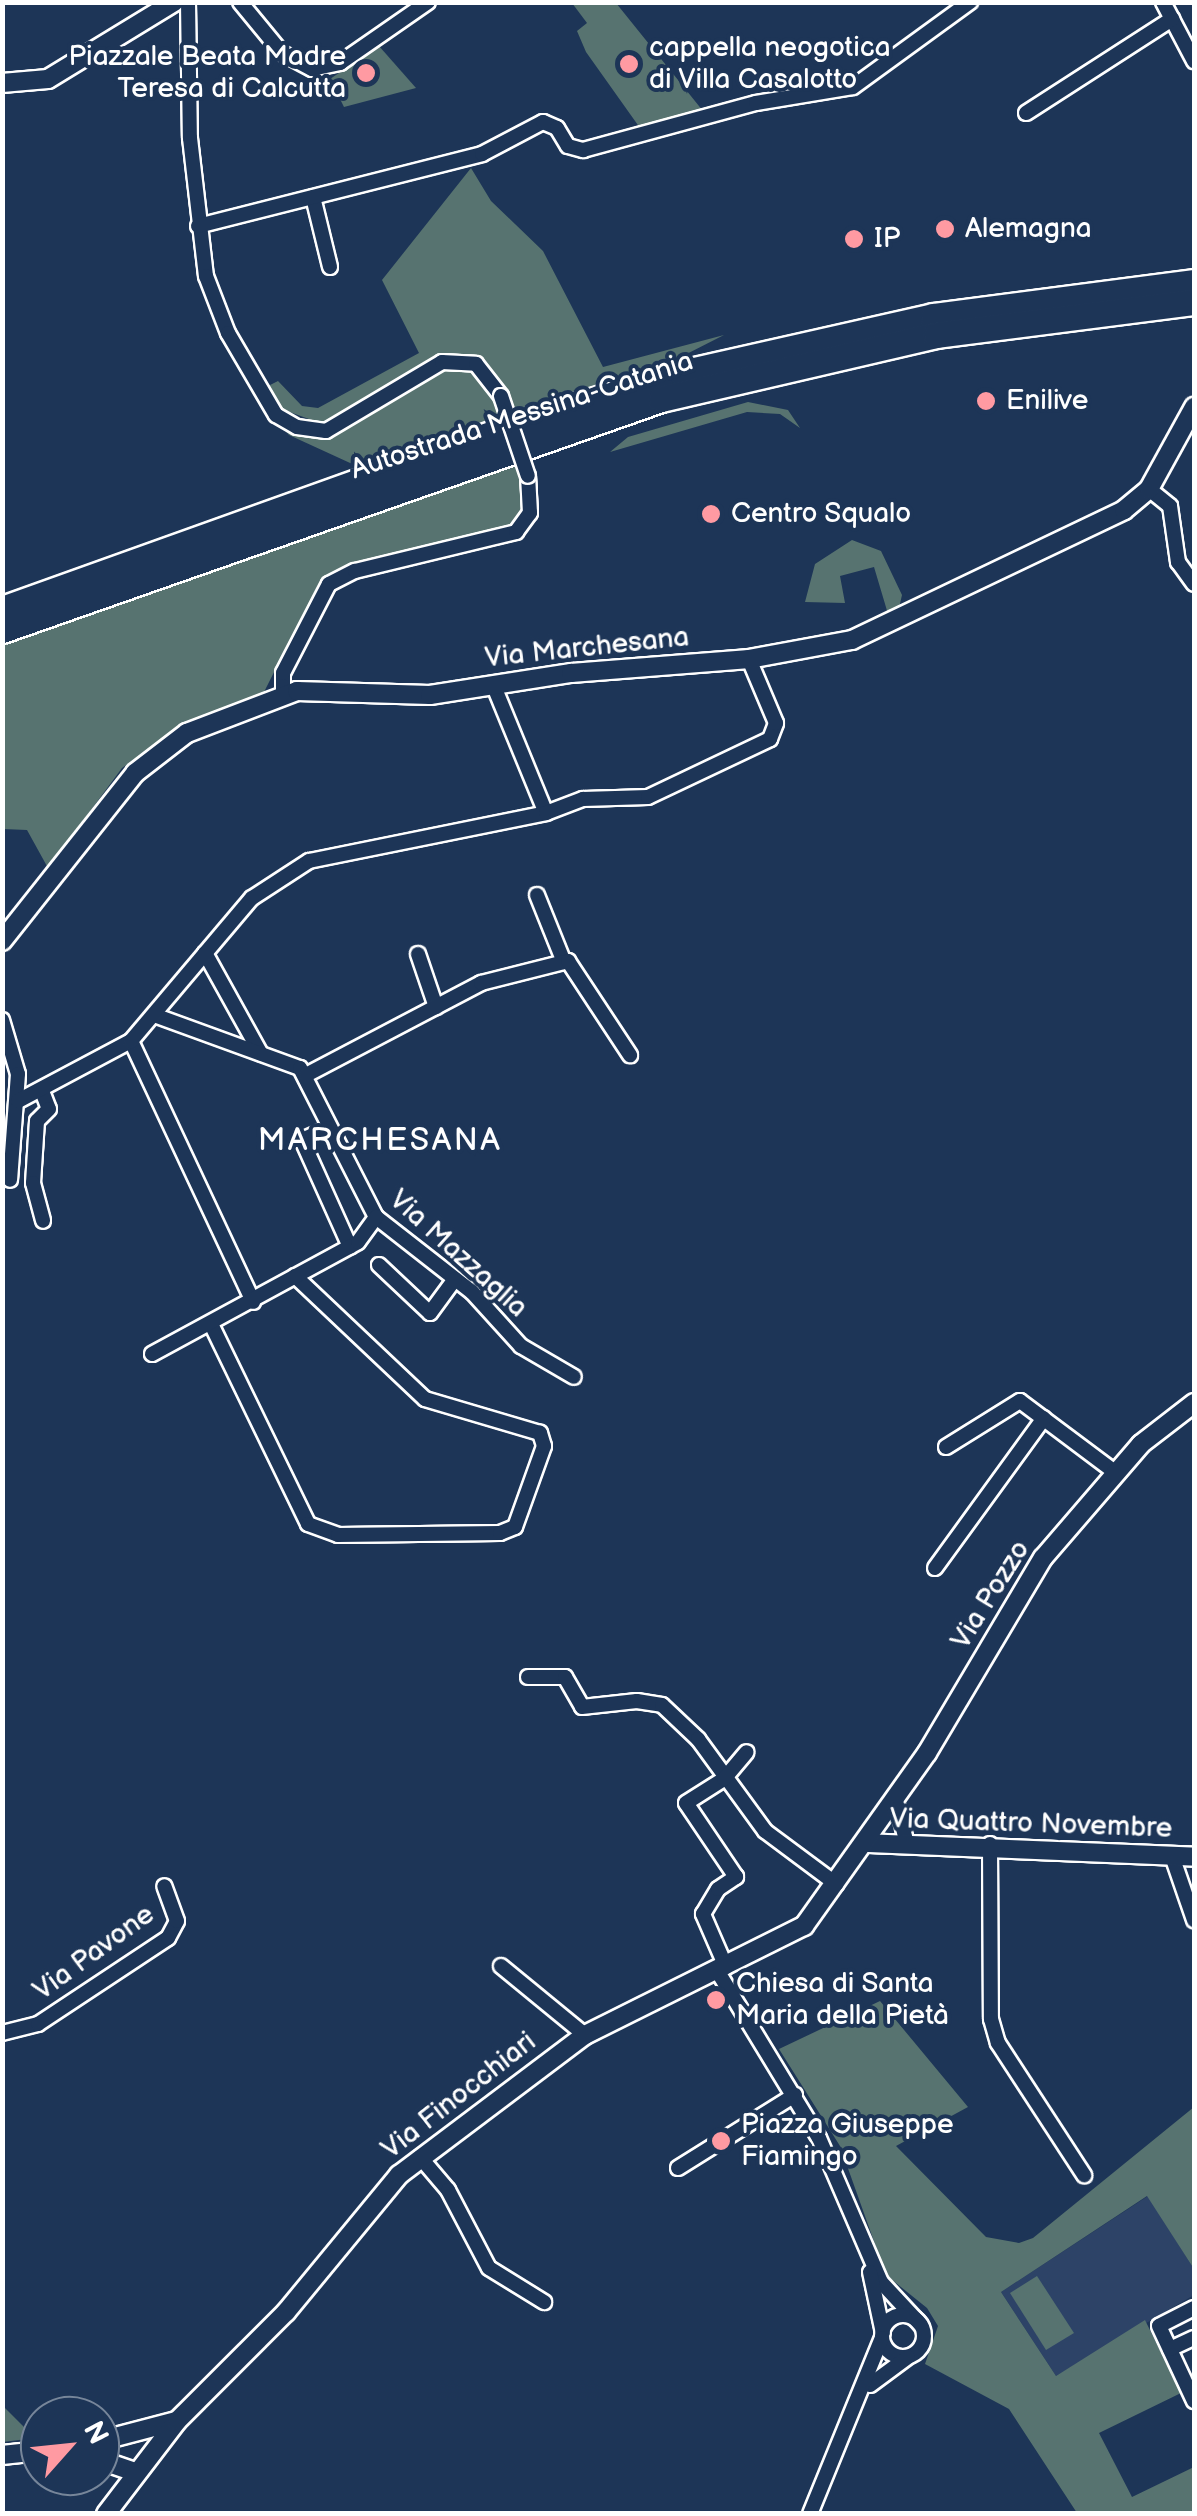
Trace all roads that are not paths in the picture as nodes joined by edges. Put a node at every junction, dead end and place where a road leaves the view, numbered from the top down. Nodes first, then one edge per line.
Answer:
1 (174, 2) edge
2 (188, 2) edge
3 (240, 2) edge
4 (428, 2) edge
5 (970, 2) edge
6 (1163, 2) edge
7 (154, 8) edge
8 (1172, 19) junction
9 (1194, 60) edge
10 (2, 83) edge
11 (1026, 113) dead end
12 (313, 197) junction
13 (198, 226) junction
14 (330, 268) dead end
15 (1194, 282) edge
16 (1194, 302) edge
17 (1194, 407) edge
18 (1150, 489) junction
19 (1194, 584) edge
20 (2, 608) edge
21 (2, 630) edge
22 (748, 659) junction
23 (492, 684) junction
24 (283, 693) junction
25 (546, 813) junction
26 (537, 896) dead end
27 (2, 940) edge
28 (205, 953) junction
29 (418, 954) dead end
30 (564, 962) junction
31 (436, 1007) junction
32 (154, 1015) junction
33 (2, 1020) edge
34 (131, 1041) junction
35 (261, 1054) junction
36 (630, 1055) dead end
37 (306, 1074) junction
38 (42, 1091) junction
39 (18, 1100) junction
40 (330, 1128) junction
41 (10, 1180) dead end
42 (376, 1216) junction
43 (43, 1221) dead end
44 (350, 1247) junction
45 (379, 1265) dead end
46 (295, 1276) junction
47 (455, 1279) junction
48 (253, 1302) junction
49 (212, 1326) junction
50 (152, 1354) dead end
51 (574, 1377) dead end
52 (1194, 1403) edge
53 (1044, 1418) junction
54 (946, 1448) dead end
55 (1116, 1472) junction
56 (936, 1568) dead end
57 (528, 1677) dead end
58 (748, 1752) dead end
59 (724, 1779) junction
60 (895, 1797) junction
61 (866, 1843) junction
62 (907, 1844) junction
63 (990, 1844) junction
64 (1172, 1856) junction
65 (1194, 1857) edge
66 (836, 1884) junction
67 (164, 1886) dead end
68 (1194, 1920) edge
69 (501, 1966) dead end
70 (722, 1970) junction
71 (2, 2034) edge
72 (585, 2035) junction
73 (795, 2095) junction
74 (420, 2158) junction
75 (678, 2168) dead end
76 (1084, 2175) dead end
77 (864, 2247) junction
78 (544, 2302) dead end
79 (1194, 2308) edge
80 (920, 2324) junction
81 (882, 2336) junction
82 (1194, 2338) edge
83 (1170, 2350) junction
84 (908, 2357) junction
85 (1194, 2401) edge
86 (860, 2403) junction
87 (177, 2421) junction
88 (120, 2438) edge
89 (124, 2438) junction
90 (120, 2464) edge
91 (138, 2468) junction
92 (106, 2514) edge
93 (810, 2514) edge

1 - 7 street
2 - 13 street
3 - 4 street
5 - 12 street
6 - 8 street
7 - 10 street
8 - 9 street
8 - 11 street
12 - 13 street
12 - 14 street
13 - 24 street, bridge
15 - 20 highway, Autostrada Messina-Catania
16 - 21 highway, Autostrada Messina-Catania
17 - 18 street, Via Marchesana
18 - 19 street
18 - 22 street, Via Marchesana
22 - 23 street, Via Marchesana
22 - 25 street
23 - 24 street, Via Marchesana
23 - 25 street
24 - 27 street, Via Marchesana
25 - 28 street
26 - 30 street
28 - 32 street
28 - 35 street
29 - 31 street
30 - 31 street
30 - 36 street
31 - 37 street
32 - 34 street
32 - 35 street
33 - 39 street
34 - 38 street
34 - 48 street
35 - 37 street
37 - 40 street, Via Mazzaglia
38 - 39 street
38 - 43 street
39 - 41 street
40 - 42 street, Via Mazzaglia
40 - 44 street
42 - 44 street
42 - 47 street, Via Mazzaglia
44 - 46 street
45 - 47 street
46 - 48 street
46 - 49 street
47 - 51 street, Via Mazzaglia
48 - 49 street
49 - 50 street
52 - 55 street, Via Pozzo
53 - 54 street
53 - 55 street
53 - 56 street
55 - 60 street, Via Pozzo
57 - 59 street
58 - 59 street
59 - 66 street
59 - 70 street
60 - 61 street, Via Pozzo
60 - 62 street
61 - 62 street, Via Quattro Novembre
61 - 66 street, Via Finocchiari
62 - 63 street, Via Quattro Novembre
63 - 64 street, Via Quattro Novembre
63 - 76 street
64 - 65 street, Via Quattro Novembre
64 - 68 street
66 - 70 street, Via Finocchiari
67 - 71 street, Via Pavone
69 - 72 street
70 - 72 street, Via Finocchiari
70 - 73 street
72 - 74 street, Via Finocchiari
73 - 75 street
73 - 77 street
74 - 78 street
74 - 87 street, Via Finocchiari
77 - 80 street
77 - 81 street
79 - 83 street
80 - 81 street
80 - 84 street
81 - 84 street
81 - 86 street
82 - 83 street
83 - 85 street
84 - 86 street
86 - 93 street
87 - 89 street
87 - 91 street, Via Finocchiari
88 - 89 street
89 - 91 street
90 - 91 street
91 - 92 street, Via Finocchiari

